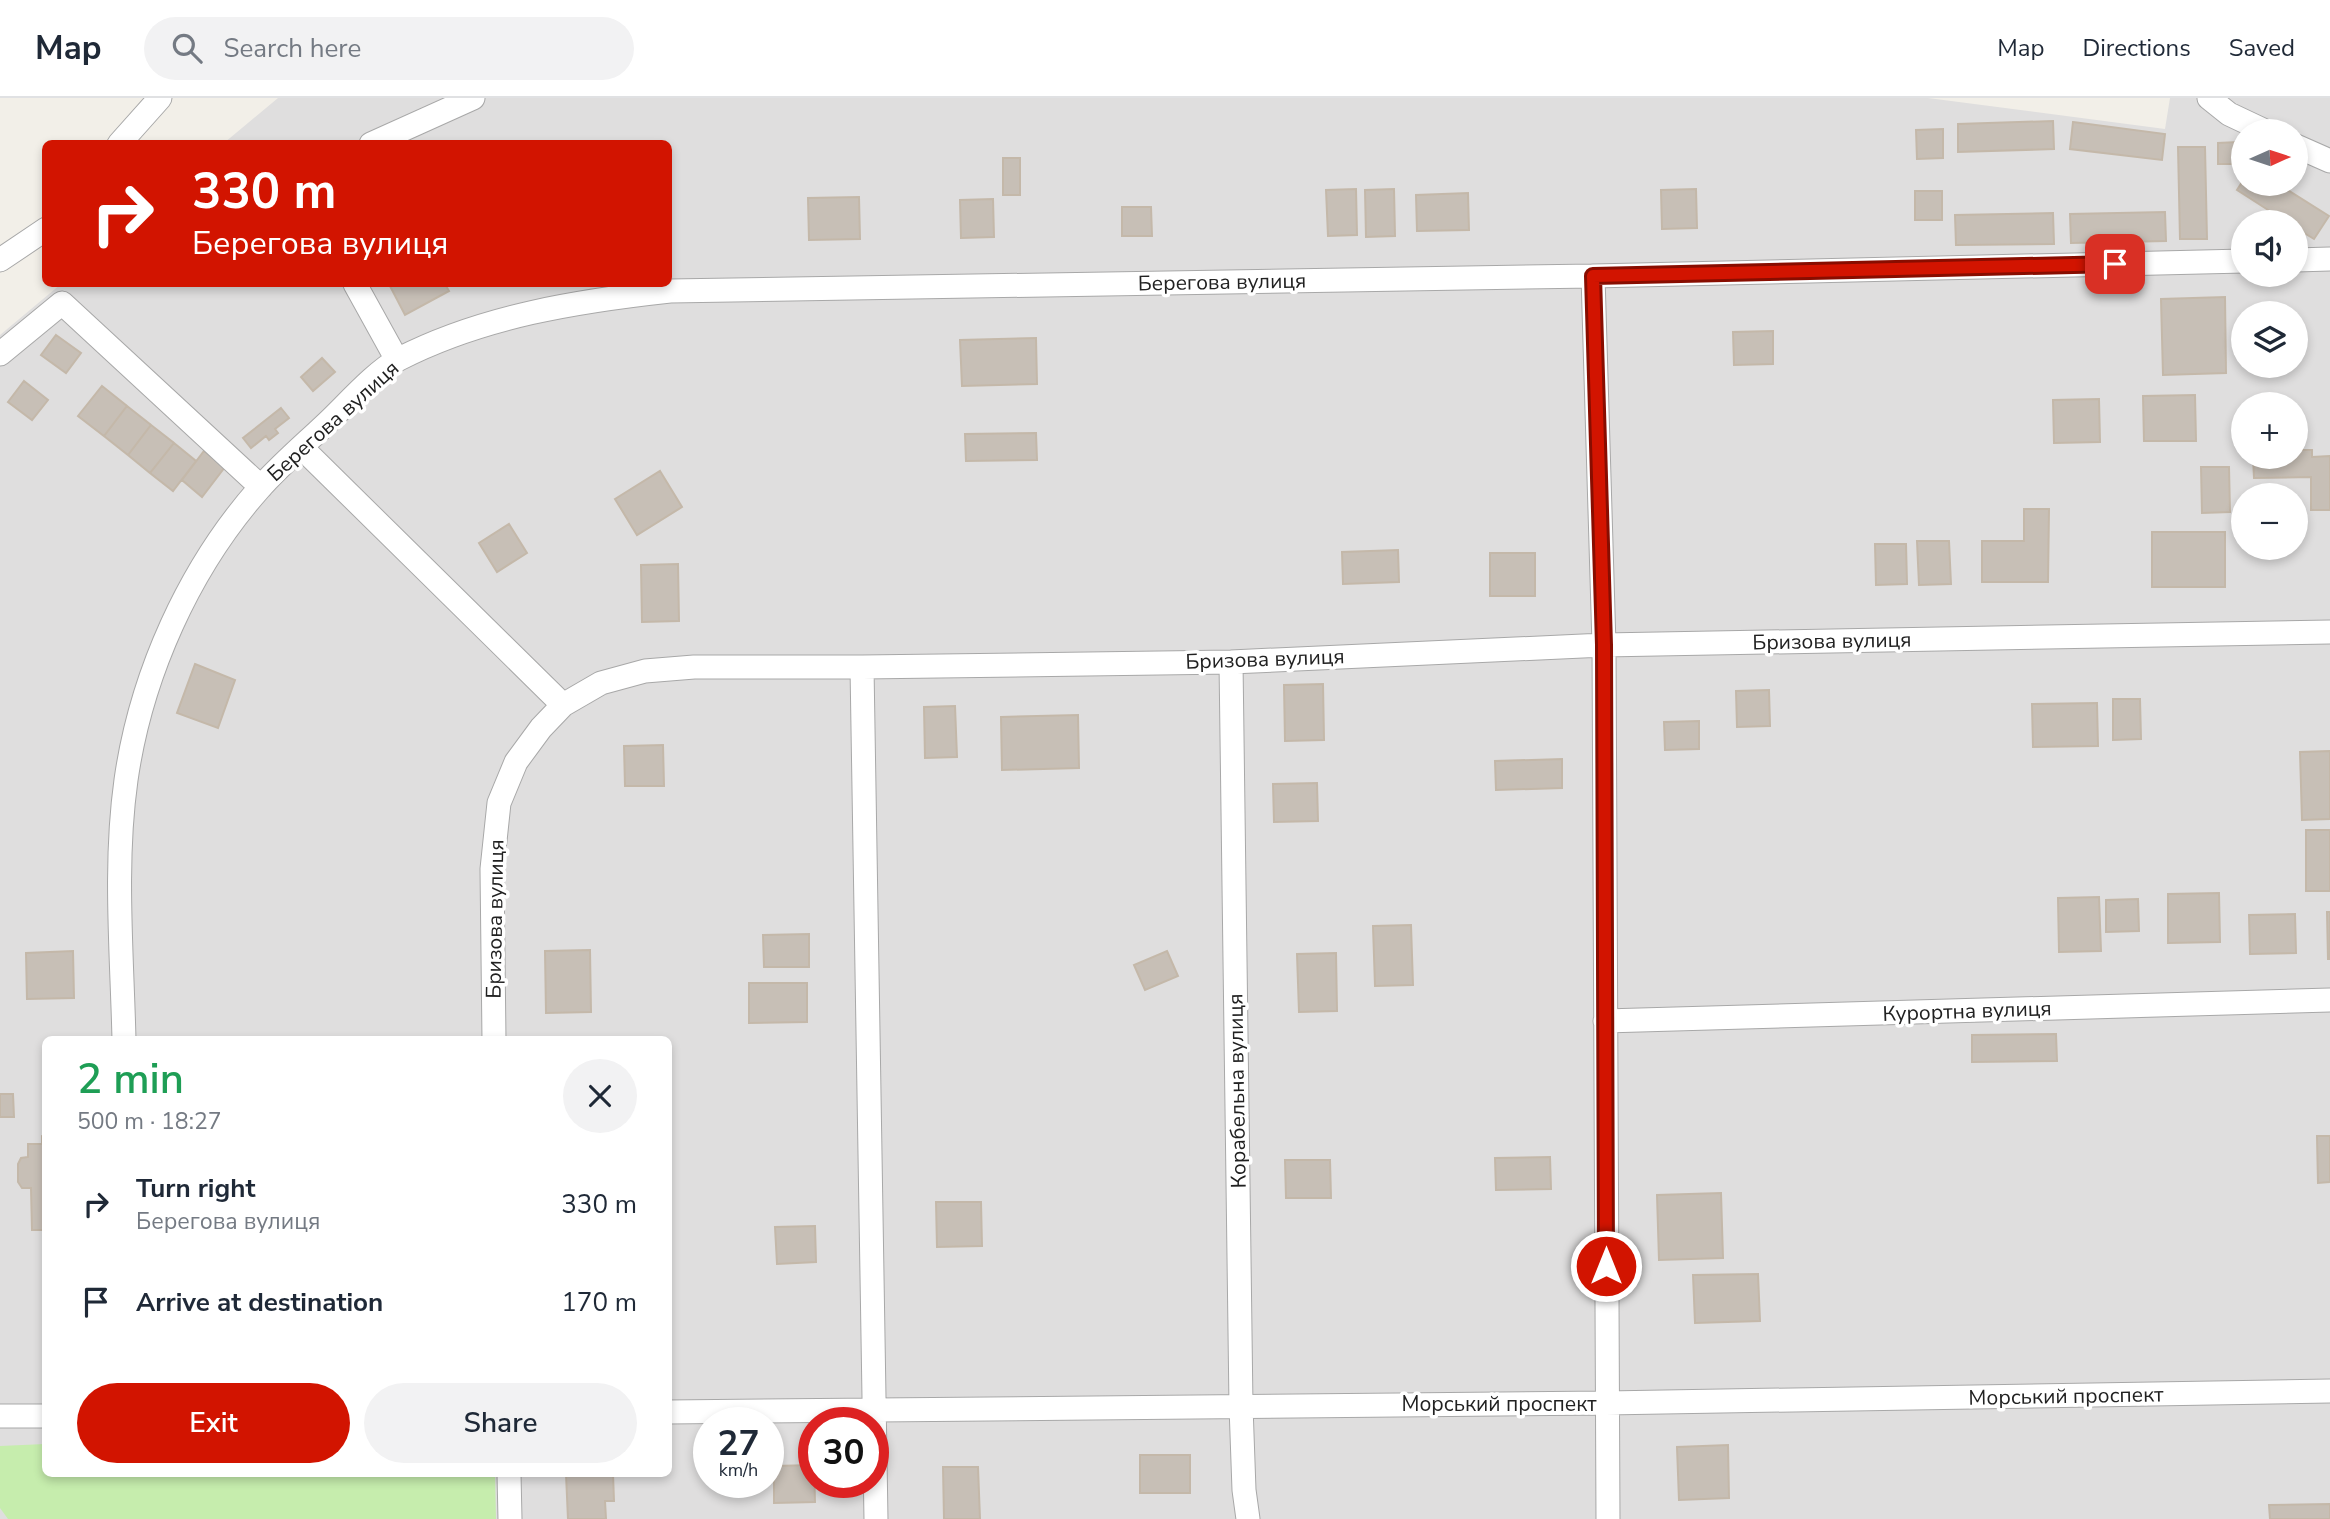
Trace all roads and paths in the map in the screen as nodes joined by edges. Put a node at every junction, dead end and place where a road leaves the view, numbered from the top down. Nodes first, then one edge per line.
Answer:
1 (160, 98) edge
2 (473, 98) edge
3 (2209, 98) edge
4 (2240, 119) edge
5 (123, 140) edge
6 (380, 140) edge
7 (2308, 152) edge
8 (2330, 162) edge
9 (42, 232) edge
10 (2330, 259) edge
11 (0, 260) edge
12 (2308, 260) edge
13 (2231, 261) edge
14 (1593, 276) junction
15 (357, 287) edge
16 (0, 354) edge
17 (397, 360) junction
18 (301, 447) junction
19 (261, 487) junction
20 (2330, 632) edge
21 (1604, 645) junction
22 (1231, 662) junction
23 (862, 667) junction
24 (563, 705) junction
25 (2330, 1000) edge
26 (1605, 1021) junction
27 (124, 1036) edge
28 (494, 1036) edge
29 (2330, 1391) edge
30 (1606, 1403) junction
31 (1241, 1406) junction
32 (876, 1407) edge
33 (889, 1410) edge
34 (798, 1411) edge
35 (672, 1412) edge
36 (0, 1416) edge
37 (42, 1416) edge
38 (509, 1477) edge
39 (876, 1498) edge
40 (510, 1519) edge
41 (876, 1519) edge
42 (1248, 1519) edge
43 (1608, 1519) edge

1 - 5 street
2 - 6 street
3 - 4 street
7 - 8 street
9 - 11 street
10 - 12 street
13 - 14 street, Берегова вулиця
14 - 17 street, Берегова вулиця
14 - 21 street
15 - 17 street
16 - 19 street, Берегова вулиця
17 - 18 street, Берегова вулиця
18 - 19 street, Берегова вулиця
18 - 24 street
19 - 27 street, Берегова вулиця
20 - 21 street, Бризова вулиця
21 - 22 street, Бризова вулиця
21 - 26 street
22 - 23 street, Бризова вулиця
22 - 31 street, Корабельна вулиця
23 - 24 street, Бризова вулиця
23 - 32 street
24 - 28 street, Бризова вулиця
25 - 26 street, Курортна вулиця
26 - 30 street
29 - 30 street, Морський проспект
30 - 31 street, Морський проспект
30 - 43 street
31 - 33 street, Морський проспект
31 - 42 street, Корабельна вулиця
34 - 35 street, Морський проспект
36 - 37 street
38 - 40 street
39 - 41 street

